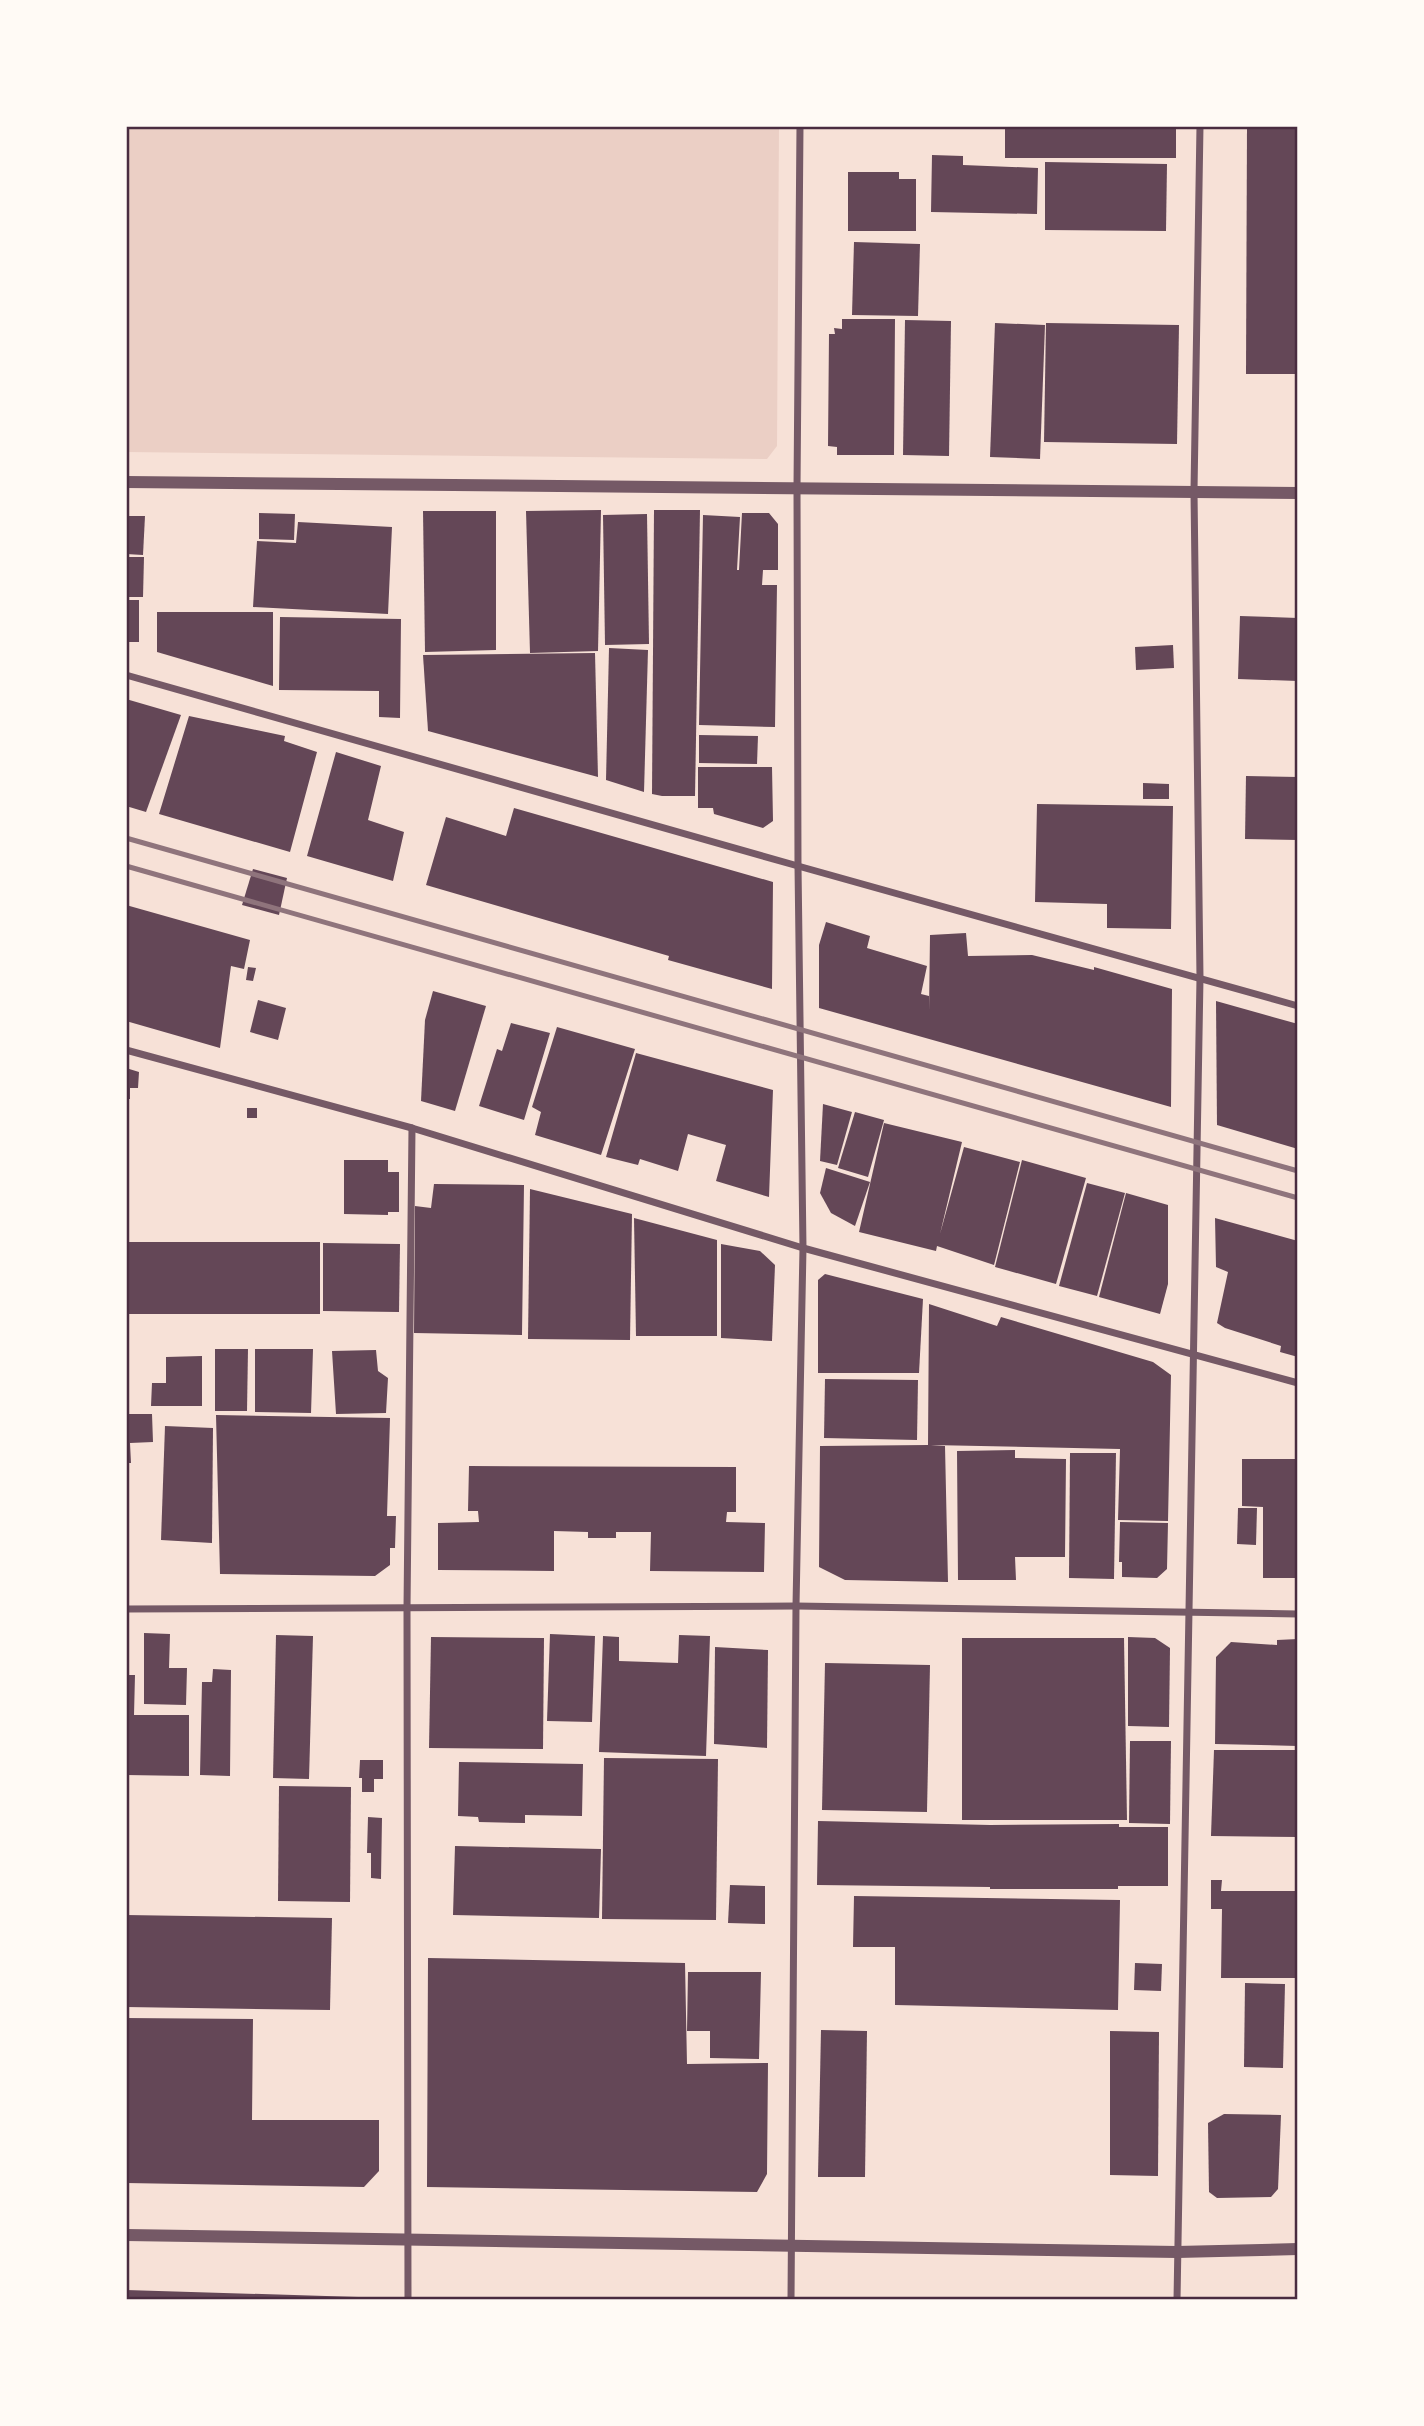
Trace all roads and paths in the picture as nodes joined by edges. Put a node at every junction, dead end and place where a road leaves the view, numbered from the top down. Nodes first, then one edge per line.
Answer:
1 (800, 126) edge
2 (1199, 126) edge
3 (126, 482) edge
4 (797, 487) junction
5 (1194, 491) junction
6 (1298, 493) edge
7 (126, 675) edge
8 (798, 866) junction
9 (1200, 978) junction
10 (1298, 1006) edge
11 (126, 1050) edge
12 (412, 1128) junction
13 (803, 1248) junction
14 (1194, 1353) junction
15 (1298, 1383) edge
16 (796, 1606) junction
17 (407, 1608) junction
18 (126, 1609) edge
19 (1189, 1612) junction
20 (1298, 1614) edge
21 (126, 2235) edge
22 (409, 2239) junction
23 (791, 2246) junction
24 (1298, 2249) edge
25 (1177, 2252) junction
26 (408, 2300) edge
27 (791, 2300) edge
28 (1177, 2300) edge

1 - 4 street
2 - 5 street
3 - 4 street
4 - 5 street
4 - 8 street
5 - 6 street
5 - 9 street
7 - 8 street
8 - 9 street
8 - 13 street
9 - 10 street
9 - 14 street
11 - 12 street
12 - 13 street
12 - 17 street
13 - 14 street
13 - 16 street
14 - 15 street
14 - 19 street
16 - 17 street
16 - 19 street
16 - 23 street
17 - 18 street
17 - 22 street
19 - 20 street
19 - 25 street
21 - 22 street
22 - 23 street
22 - 26 street
23 - 25 street
23 - 27 street
24 - 25 street
25 - 28 street

